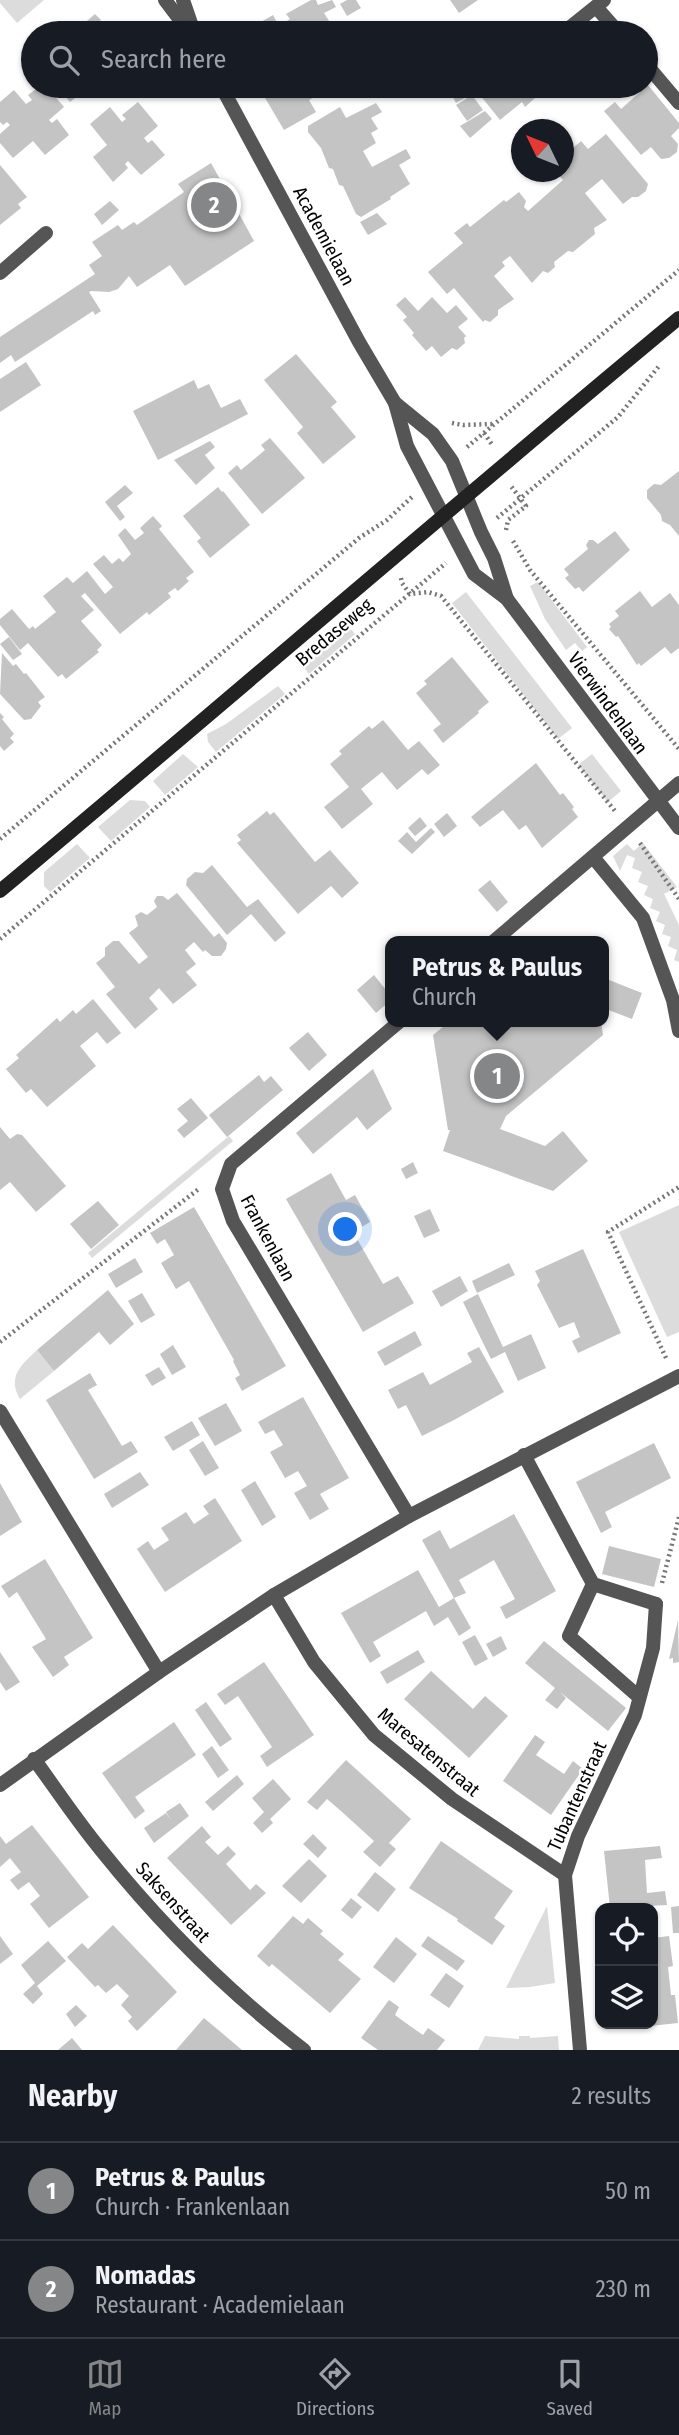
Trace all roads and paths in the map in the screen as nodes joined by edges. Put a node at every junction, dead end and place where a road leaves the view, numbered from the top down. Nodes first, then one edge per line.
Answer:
1 (165, 0) edge
2 (183, 0) edge
3 (600, 3) edge
4 (182, 21) edge
5 (189, 21) edge
6 (578, 21) edge
7 (611, 21) edge
8 (658, 78) edge
9 (227, 98) edge
10 (679, 103) edge
11 (46, 233) dead end
12 (679, 270) edge
13 (0, 273) edge
14 (679, 318) edge
15 (659, 366) dead end
16 (396, 402) junction
17 (484, 432) junction
18 (452, 461) junction
19 (501, 465) junction
20 (428, 484) junction
21 (465, 495) junction
22 (520, 498) junction
23 (444, 515) junction
24 (387, 520) junction
25 (481, 532) junction
26 (461, 550) junction
27 (398, 555) junction
28 (410, 594) junction
29 (507, 599) junction
30 (679, 749) edge
31 (679, 783) edge
32 (657, 802) junction
33 (628, 827) junction
34 (679, 828) edge
35 (0, 839) edge
36 (593, 857) junction
37 (0, 891) edge
38 (679, 899) edge
39 (500, 936) edge
40 (0, 939) edge
41 (393, 1027) edge
42 (679, 1031) edge
43 (231, 1164) junction
44 (679, 1187) edge
45 (0, 1342) edge
46 (677, 1376) edge
47 (0, 1410) edge
48 (524, 1455) junction
49 (410, 1516) junction
50 (679, 1517) edge
51 (593, 1584) junction
52 (274, 1595) junction
53 (656, 1604) junction
54 (159, 1672) junction
55 (639, 1697) junction
56 (34, 1759) junction
57 (0, 1785) edge
58 (565, 1875) junction
59 (304, 2050) edge
60 (580, 2050) edge

1 - 4 street
2 - 5 street
3 - 6 street
3 - 7 street
8 - 10 street
9 - 16 street, Academielaan
11 - 13 street
12 - 17 path
14 - 19 street, Bredaseweg
15 - 22 path
16 - 18 street, Academielaan
16 - 20 street, Academielaan
17 - 18 path
17 - 19 path
18 - 21 street, Academielaan
19 - 21 street, Bredaseweg
19 - 22 path
20 - 23 street, Academielaan
20 - 24 path
21 - 23 street, Bredaseweg
21 - 25 street, Vierwindenlaan
22 - 25 path
22 - 30 path
23 - 26 street, Vierwindenlaan
23 - 27 street, Bredaseweg
24 - 27 path
24 - 35 path
25 - 29 street, Vierwindenlaan
26 - 28 path, Bredaseweg
26 - 29 street, Vierwindenlaan
27 - 28 path
27 - 37 street, Bredaseweg
28 - 33 path
28 - 40 path, Bredaseweg
29 - 32 street, Vierwindenlaan
31 - 32 street
32 - 33 street
32 - 34 street, Vierwindenlaan
33 - 36 street
33 - 38 path
36 - 39 street
36 - 42 street
41 - 43 street
43 - 45 path
43 - 49 street, Frankenlaan
44 - 46 path
46 - 48 street
47 - 54 street
48 - 49 street
48 - 51 street
49 - 52 street
50 - 53 path
51 - 53 street
51 - 55 street
52 - 54 street
52 - 58 street, Maresatenstraat
53 - 55 street, Tubantenstraat
54 - 56 street
55 - 58 street, Tubantenstraat
56 - 57 street
56 - 59 street, Saksenstraat
58 - 60 street, Tubantenstraat

